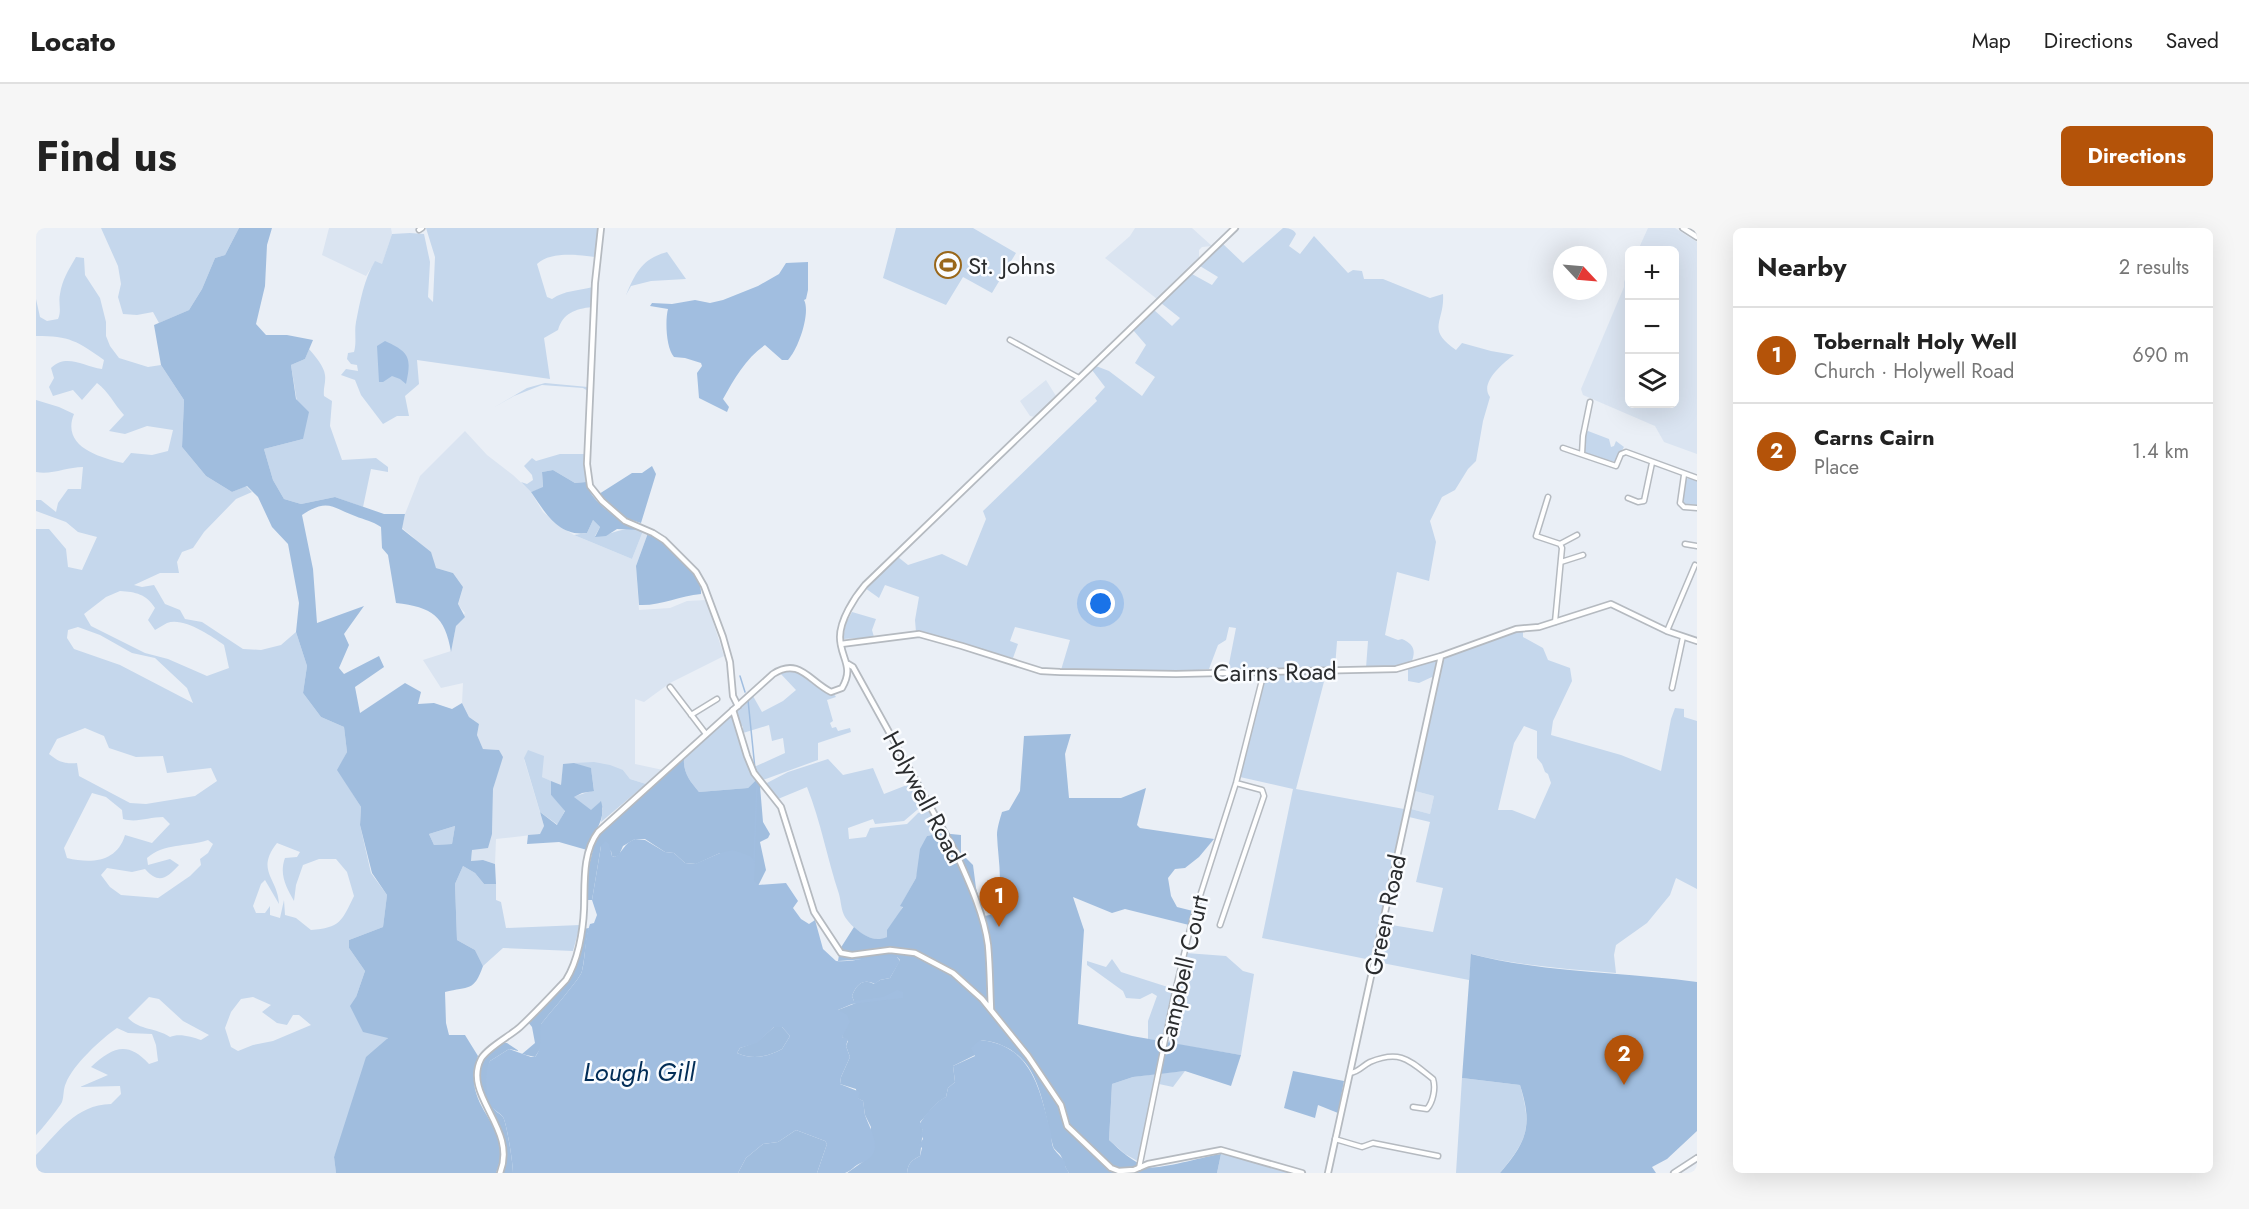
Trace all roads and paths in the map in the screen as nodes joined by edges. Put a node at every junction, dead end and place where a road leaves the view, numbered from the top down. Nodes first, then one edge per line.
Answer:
1 (601, 228) edge
2 (1235, 228) edge
3 (1683, 228) edge
4 (1697, 237) edge
5 (1010, 340) dead end
6 (1079, 378) junction
7 (1590, 402) dead end
8 (1563, 448) dead end
9 (1582, 454) junction
10 (1652, 463) junction
11 (1684, 475) junction
12 (1697, 478) edge
13 (1548, 496) dead end
14 (1628, 498) dead end
15 (1697, 508) edge
16 (1577, 535) dead end
17 (1560, 544) junction
18 (1684, 544) dead end
19 (1697, 546) edge
20 (1583, 555) dead end
21 (1560, 562) junction
22 (1695, 565) dead end
23 (1555, 622) junction
24 (1667, 631) junction
25 (1683, 637) junction
26 (1697, 642) edge
27 (841, 644) junction
28 (1441, 656) junction
29 (848, 664) junction
30 (1264, 672) junction
31 (670, 687) dead end
32 (1672, 688) dead end
33 (717, 699) dead end
34 (735, 708) junction
35 (691, 715) junction
36 (706, 734) junction
37 (1236, 783) junction
38 (1220, 925) dead end
39 (991, 1010) junction
40 (1350, 1073) junction
41 (1413, 1107) dead end
42 (1335, 1139) junction
43 (1438, 1156) dead end
44 (1697, 1158) edge
45 (1139, 1168) junction
46 (500, 1173) edge
47 (1302, 1173) edge
48 (1328, 1173) edge
49 (1674, 1173) edge

1 - 34 street
2 - 6 street
3 - 4 street
5 - 6 street
6 - 27 street
7 - 9 street
8 - 9 street
9 - 10 street
10 - 11 street
10 - 14 street
11 - 12 street
11 - 15 street
13 - 17 street
16 - 17 street
17 - 21 street
18 - 19 street
20 - 21 street
21 - 23 street
22 - 24 street
23 - 24 street, Cairns Road
23 - 28 street, Cairns Road
24 - 25 street, Cairns Road
25 - 26 street, Cairns Road
25 - 32 street
27 - 29 street, Holywell Road
27 - 30 street, Cairns Road
28 - 30 street, Cairns Road
28 - 40 street, Green Road
29 - 34 street
29 - 39 street, Holywell Road
30 - 37 street, Campbell Court
31 - 35 street
33 - 35 street
34 - 36 street
34 - 39 street
35 - 36 street
36 - 46 street
37 - 38 street, Campbell Court
37 - 45 street, Campbell Court
39 - 45 street
40 - 41 street
40 - 42 street, Green Road
42 - 43 street
42 - 48 street, Green Road
44 - 49 street
45 - 47 street

